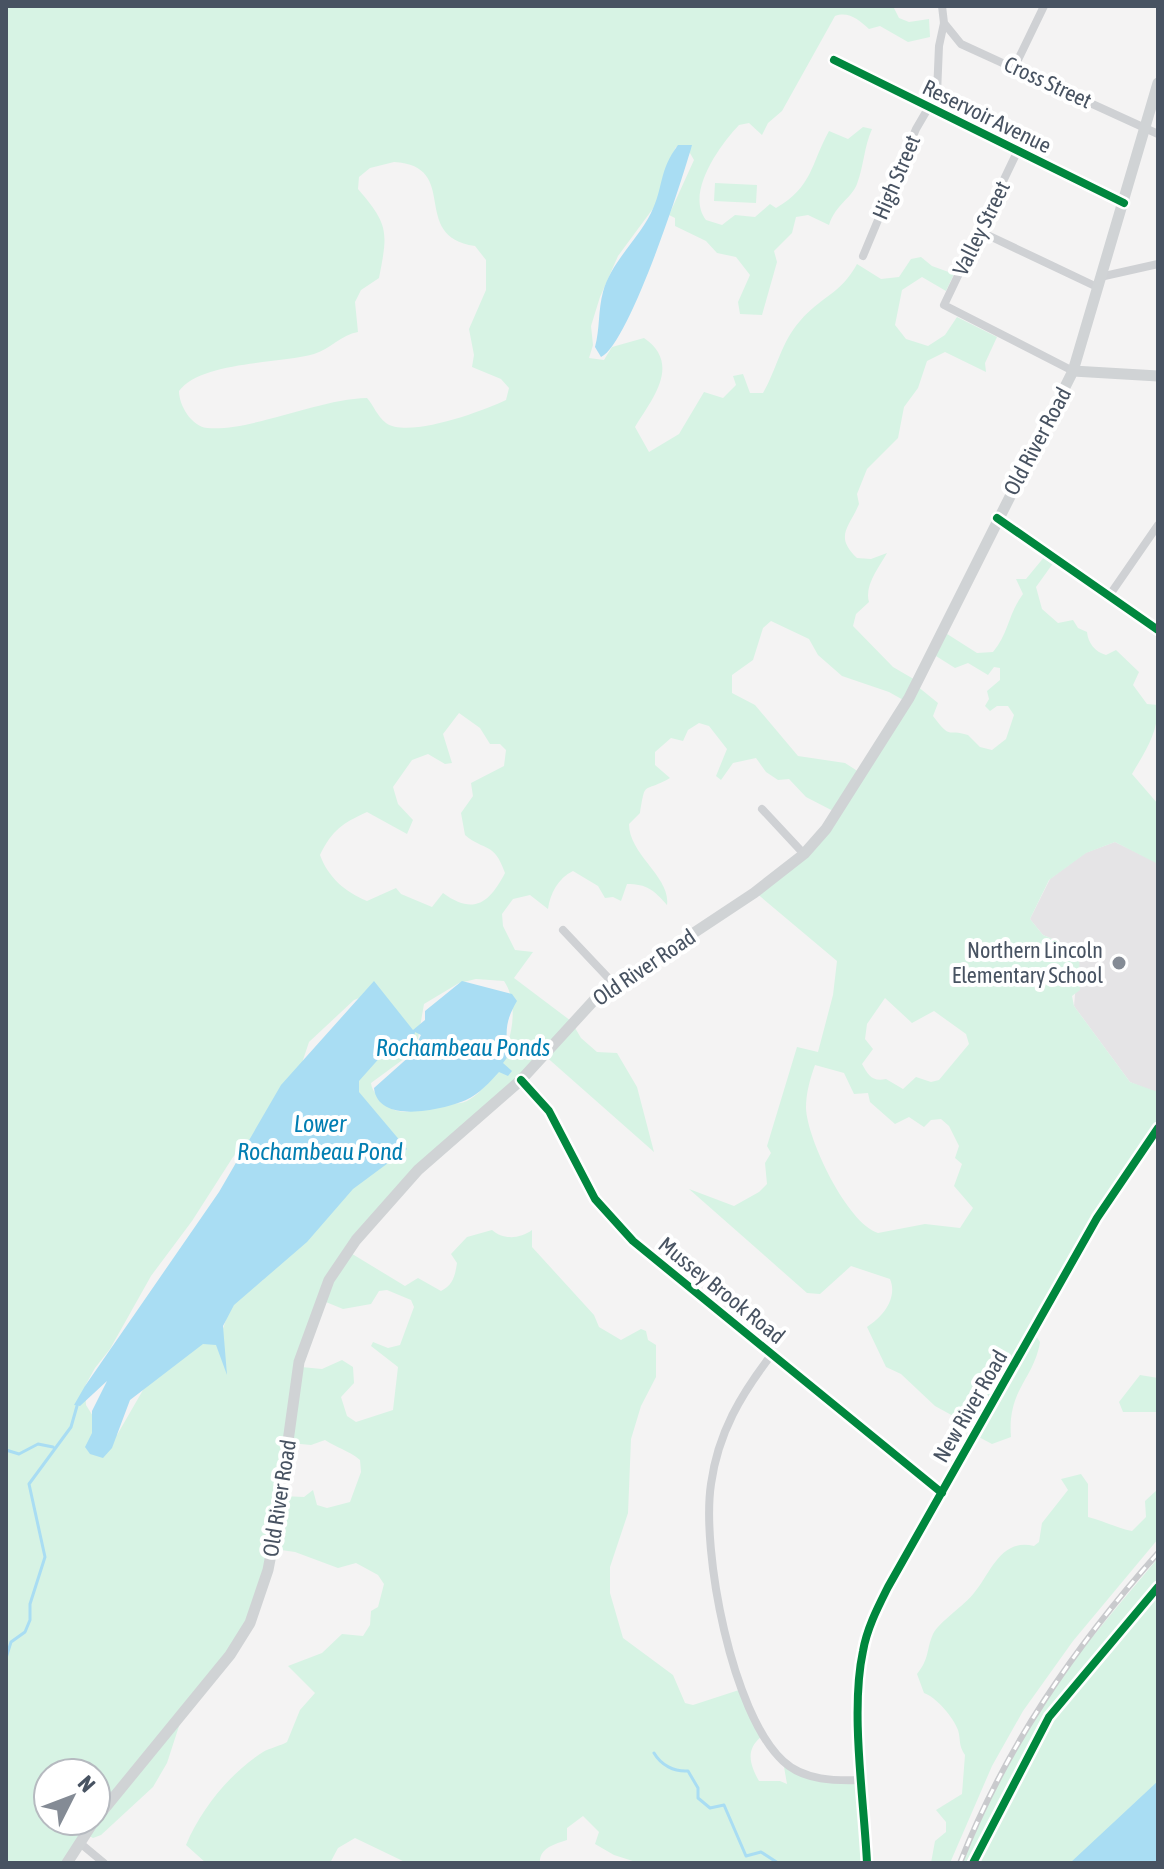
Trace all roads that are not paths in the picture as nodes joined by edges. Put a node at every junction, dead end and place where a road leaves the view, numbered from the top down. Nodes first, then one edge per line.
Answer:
1 (942, 6) edge
2 (1044, 6) edge
3 (944, 23) junction
4 (834, 60) dead end
5 (1015, 66) junction
6 (1158, 83) edge
7 (930, 108) junction
8 (1145, 128) junction
9 (1158, 134) edge
10 (1018, 150) junction
11 (1124, 203) junction
12 (979, 231) junction
13 (863, 256) dead end
14 (1158, 264) edge
15 (1098, 282) junction
16 (1073, 371) junction
17 (1158, 376) edge
18 (997, 518) junction
19 (1158, 525) edge
20 (1109, 596) junction
21 (1158, 630) edge
22 (762, 809) dead end
23 (804, 854) junction
24 (563, 930) dead end
25 (615, 985) junction
26 (521, 1080) junction
27 (1158, 1128) edge
28 (772, 1354) junction
29 (942, 1493) junction
30 (863, 1780) junction
31 (112, 1799) edge
32 (84, 1837) edge
33 (80, 1843) junction
34 (67, 1863) edge
35 (104, 1863) edge
36 (867, 1863) edge

1 - 3 street, High Street
2 - 5 street
3 - 5 street, Cross Street
3 - 7 street, High Street
4 - 7 street, Reservoir Avenue
5 - 8 street, Cross Street
6 - 8 main road, Old River Road
7 - 10 street, Reservoir Avenue
7 - 13 street, High Street
8 - 9 street, Cross Street
8 - 11 main road, Old River Road
10 - 11 street, Reservoir Avenue
10 - 12 street, Valley Street
11 - 15 main road, Old River Road
12 - 15 street
12 - 16 street, Valley Street
14 - 15 street
15 - 16 main road, Old River Road
16 - 17 main road
16 - 18 main road, Old River Road
18 - 20 street
18 - 23 main road, Old River Road
19 - 20 street
20 - 21 street
22 - 23 street
23 - 25 main road, Old River Road
24 - 25 street
25 - 26 main road, Old River Road
26 - 28 street, Mussey Brook Road
26 - 31 main road, Old River Road
27 - 29 street, New River Road
28 - 29 street, Mussey Brook Road
28 - 30 street
29 - 30 street, New River Road
30 - 36 street, New River Road
32 - 33 main road, Old River Road
33 - 34 main road, Old River Road
33 - 35 street

